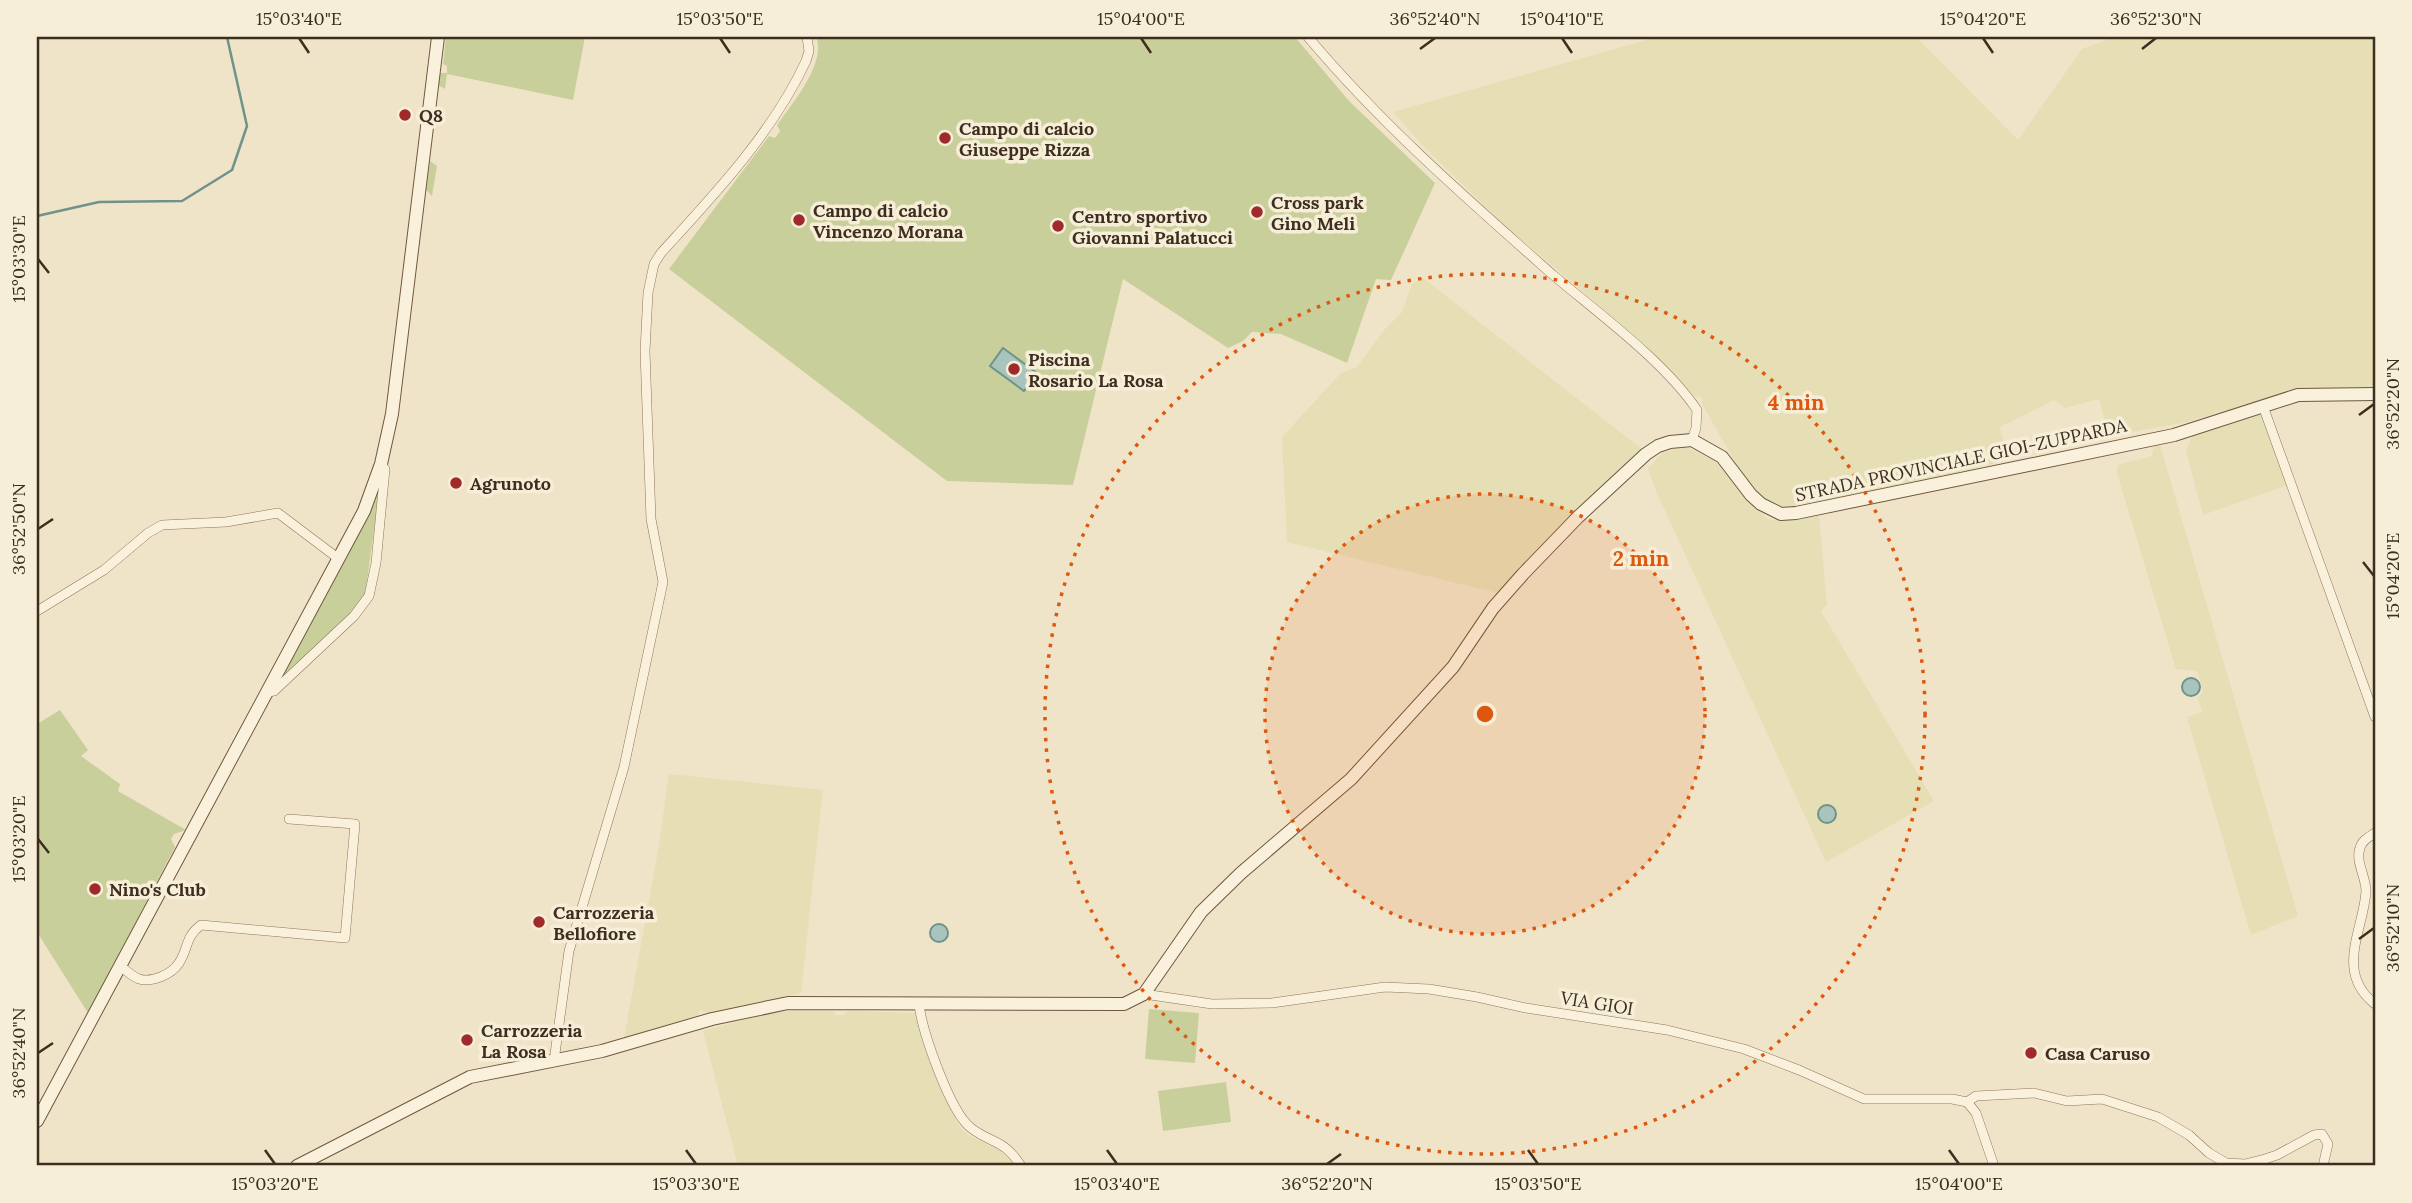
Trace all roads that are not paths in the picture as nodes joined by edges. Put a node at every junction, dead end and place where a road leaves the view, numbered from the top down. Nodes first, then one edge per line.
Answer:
1 (438, 37) edge
2 (807, 37) edge
3 (1308, 37) edge
4 (2375, 394) edge
5 (2263, 406) junction
6 (1692, 440) junction
7 (381, 464) junction
8 (339, 559) junction
9 (37, 611) edge
10 (266, 693) junction
11 (2375, 717) edge
12 (289, 819) dead end
13 (2375, 833) edge
14 (120, 966) junction
15 (1144, 994) junction
16 (919, 1004) junction
17 (2375, 1004) edge
18 (554, 1061) junction
19 (1967, 1102) junction
20 (37, 1121) edge
21 (297, 1166) edge
22 (1021, 1166) edge
23 (1994, 1166) edge
24 (2323, 1166) edge

1 - 7 street
2 - 18 street
3 - 6 street
4 - 5 street, STRADA PROVINCIALE GIOI-ZUPPARDA
5 - 6 street, STRADA PROVINCIALE GIOI-ZUPPARDA
5 - 11 street
6 - 15 street
7 - 8 street
7 - 10 street
8 - 9 street
8 - 10 street
10 - 14 street
12 - 14 street
13 - 17 street
14 - 20 street
15 - 16 street
15 - 19 street, VIA GIOI
16 - 18 street
16 - 22 street
18 - 21 street
19 - 23 street
19 - 24 street, VIA GIOI

